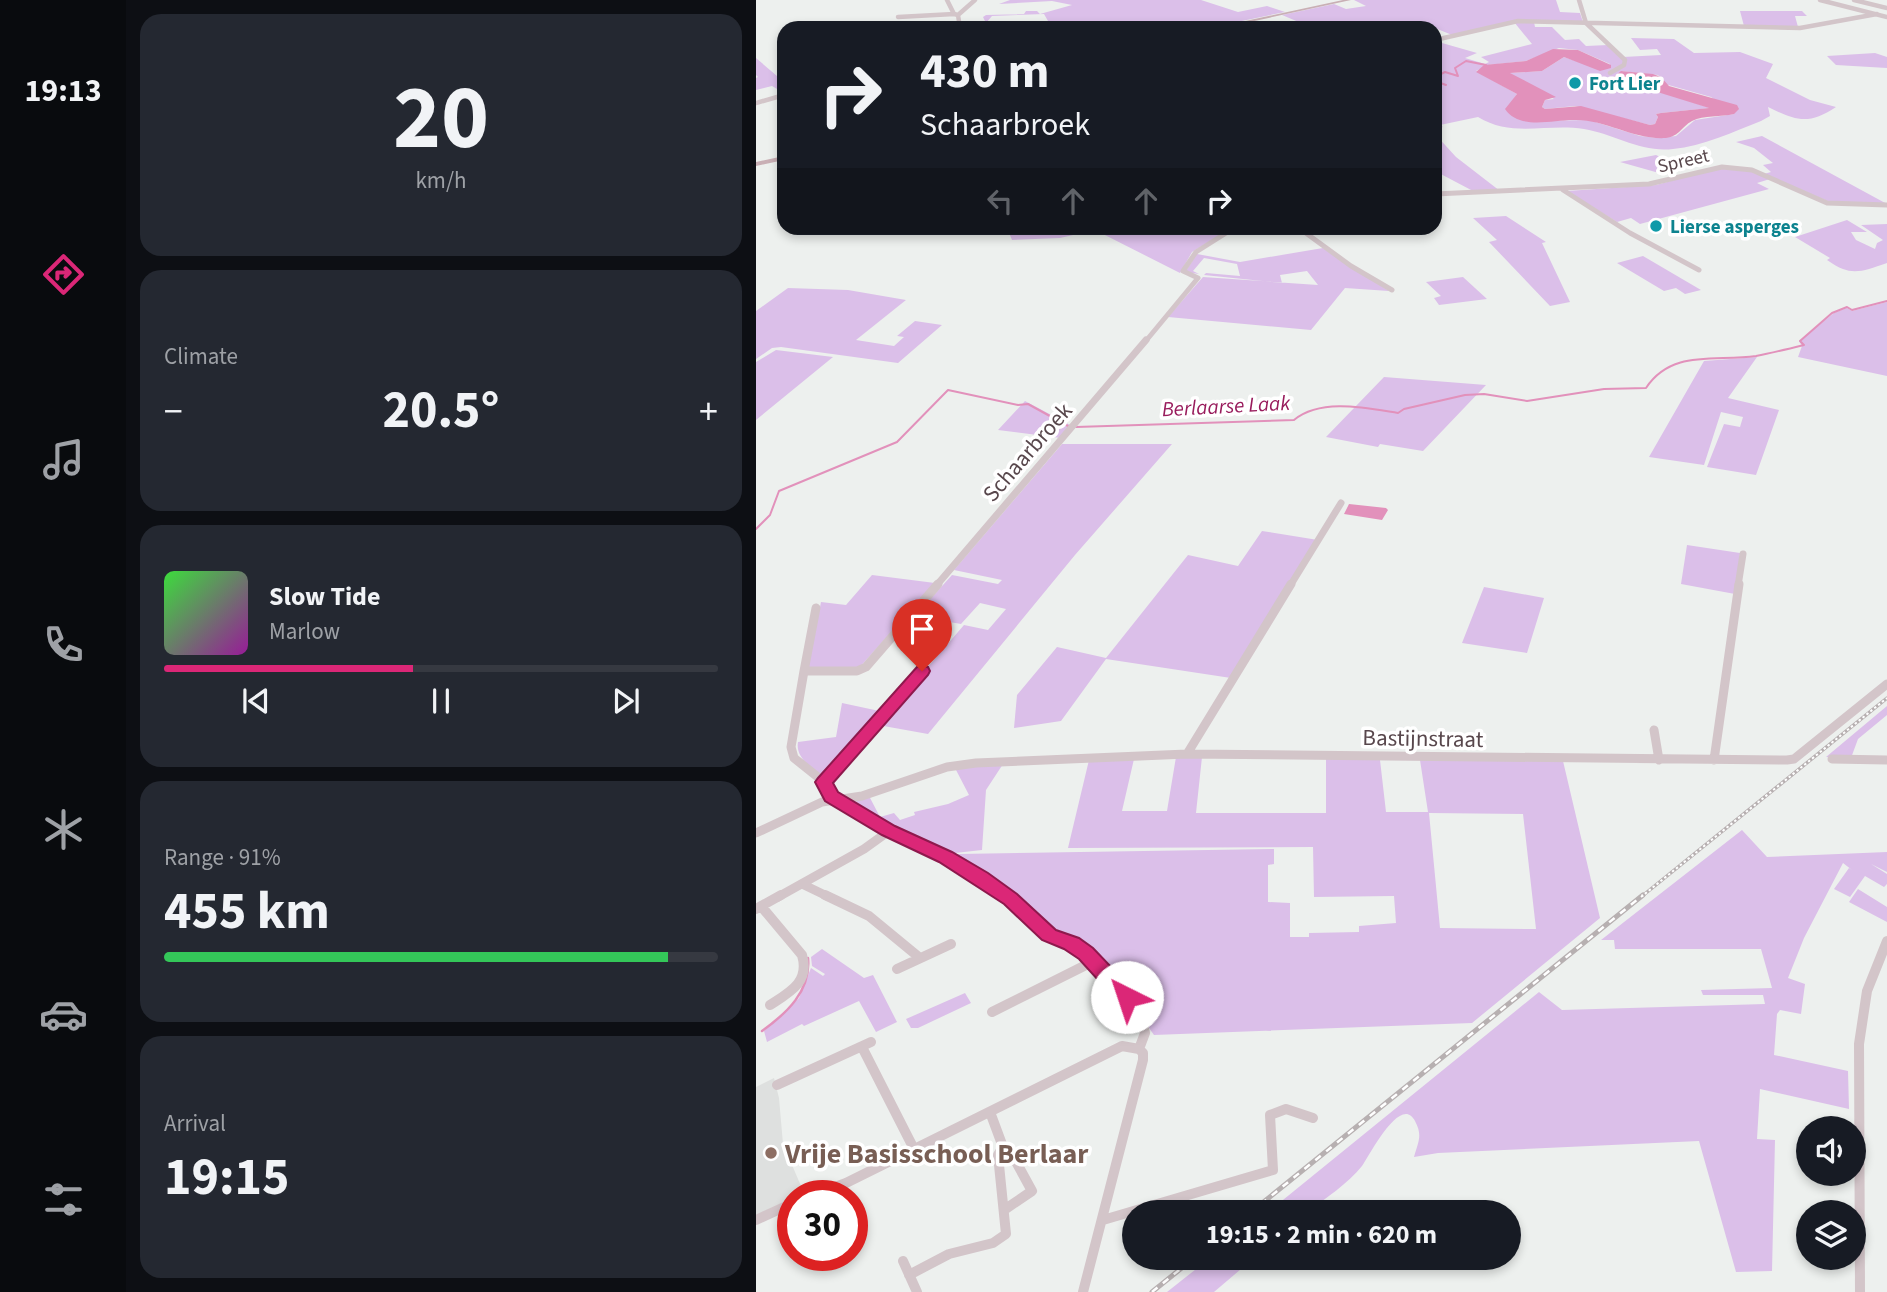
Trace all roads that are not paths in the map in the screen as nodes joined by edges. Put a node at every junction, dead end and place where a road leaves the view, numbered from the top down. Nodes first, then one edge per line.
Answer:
1 (947, 0) edge
2 (975, 0) edge
3 (1351, 0) edge
4 (1579, 0) edge
5 (1820, 0) edge
6 (1856, 0) edge
7 (1340, 1) edge
8 (1887, 7) edge
9 (956, 14) junction
10 (1877, 14) junction
11 (1887, 16) edge
12 (898, 17) dead end
13 (958, 21) edge
14 (1247, 21) edge
15 (1252, 21) edge
16 (1586, 23) junction
17 (1442, 38) edge
18 (1610, 73) dead end
19 (777, 97) edge
20 (756, 103) edge
21 (777, 159) edge
22 (756, 164) edge
23 (1563, 190) junction
24 (1442, 194) edge
25 (1887, 205) edge
26 (1223, 235) edge
27 (1309, 235) edge
28 (1699, 270) dead end
29 (1392, 290) dead end
30 (1341, 503) dead end
31 (1743, 554) dead end
32 (816, 608) dead end
33 (804, 671) junction
34 (922, 671) dead end
35 (1887, 684) edge
36 (1654, 730) dead end
37 (1186, 754) junction
38 (1832, 759) dead end
39 (1659, 760) junction
40 (1714, 760) junction
41 (1887, 760) edge
42 (824, 782) junction
43 (838, 800) junction
44 (889, 831) junction
45 (756, 833) edge
46 (802, 884) junction
47 (758, 908) edge
48 (1887, 941) edge
49 (951, 943) dead end
50 (920, 958) junction
51 (1094, 961) junction
52 (897, 969) dead end
53 (770, 1004) dead end
54 (992, 1012) dead end
55 (1139, 1049) junction
56 (777, 1085) dead end
57 (990, 1112) junction
58 (1313, 1118) dead end
59 (1003, 1147) junction
60 (914, 1149) junction
61 (852, 1180) edge
62 (777, 1210) edge
63 (1005, 1216) junction
64 (756, 1220) edge
65 (1103, 1220) junction
66 (903, 1261) dead end
67 (909, 1275) junction
68 (916, 1292) edge
69 (1083, 1292) edge
70 (1860, 1292) edge

1 - 9 street
2 - 9 street
3 - 7 main road
4 - 16 street
5 - 10 street
6 - 8 street
7 - 14 main road
7 - 15 main road
9 - 12 street
9 - 13 street
10 - 11 street
10 - 16 street
16 - 17 street
16 - 18 street
19 - 20 street
21 - 22 main road
23 - 24 street, Spreet
23 - 25 street, Spreet
23 - 28 street
26 - 33 street, Schaarbroek
27 - 29 street
30 - 37 street
31 - 40 street
32 - 33 street
33 - 42 street
34 - 42 street
35 - 40 street, Bastijnstraat
36 - 39 street
37 - 39 street, Bastijnstraat
37 - 43 street, Bastijnstraat
38 - 41 street
39 - 40 street, Bastijnstraat
42 - 43 street
43 - 44 street
43 - 45 street, Bastijnstraat
44 - 46 street
44 - 51 street
46 - 47 street
46 - 50 street
47 - 53 street
48 - 70 street
49 - 50 street
50 - 52 street
51 - 54 street
51 - 55 street
55 - 57 street
55 - 65 street
56 - 60 street
57 - 59 street
57 - 60 street
58 - 65 street
59 - 63 street
59 - 63 street
60 - 61 street
62 - 64 street
63 - 67 street
65 - 69 street
66 - 67 street
67 - 68 street

